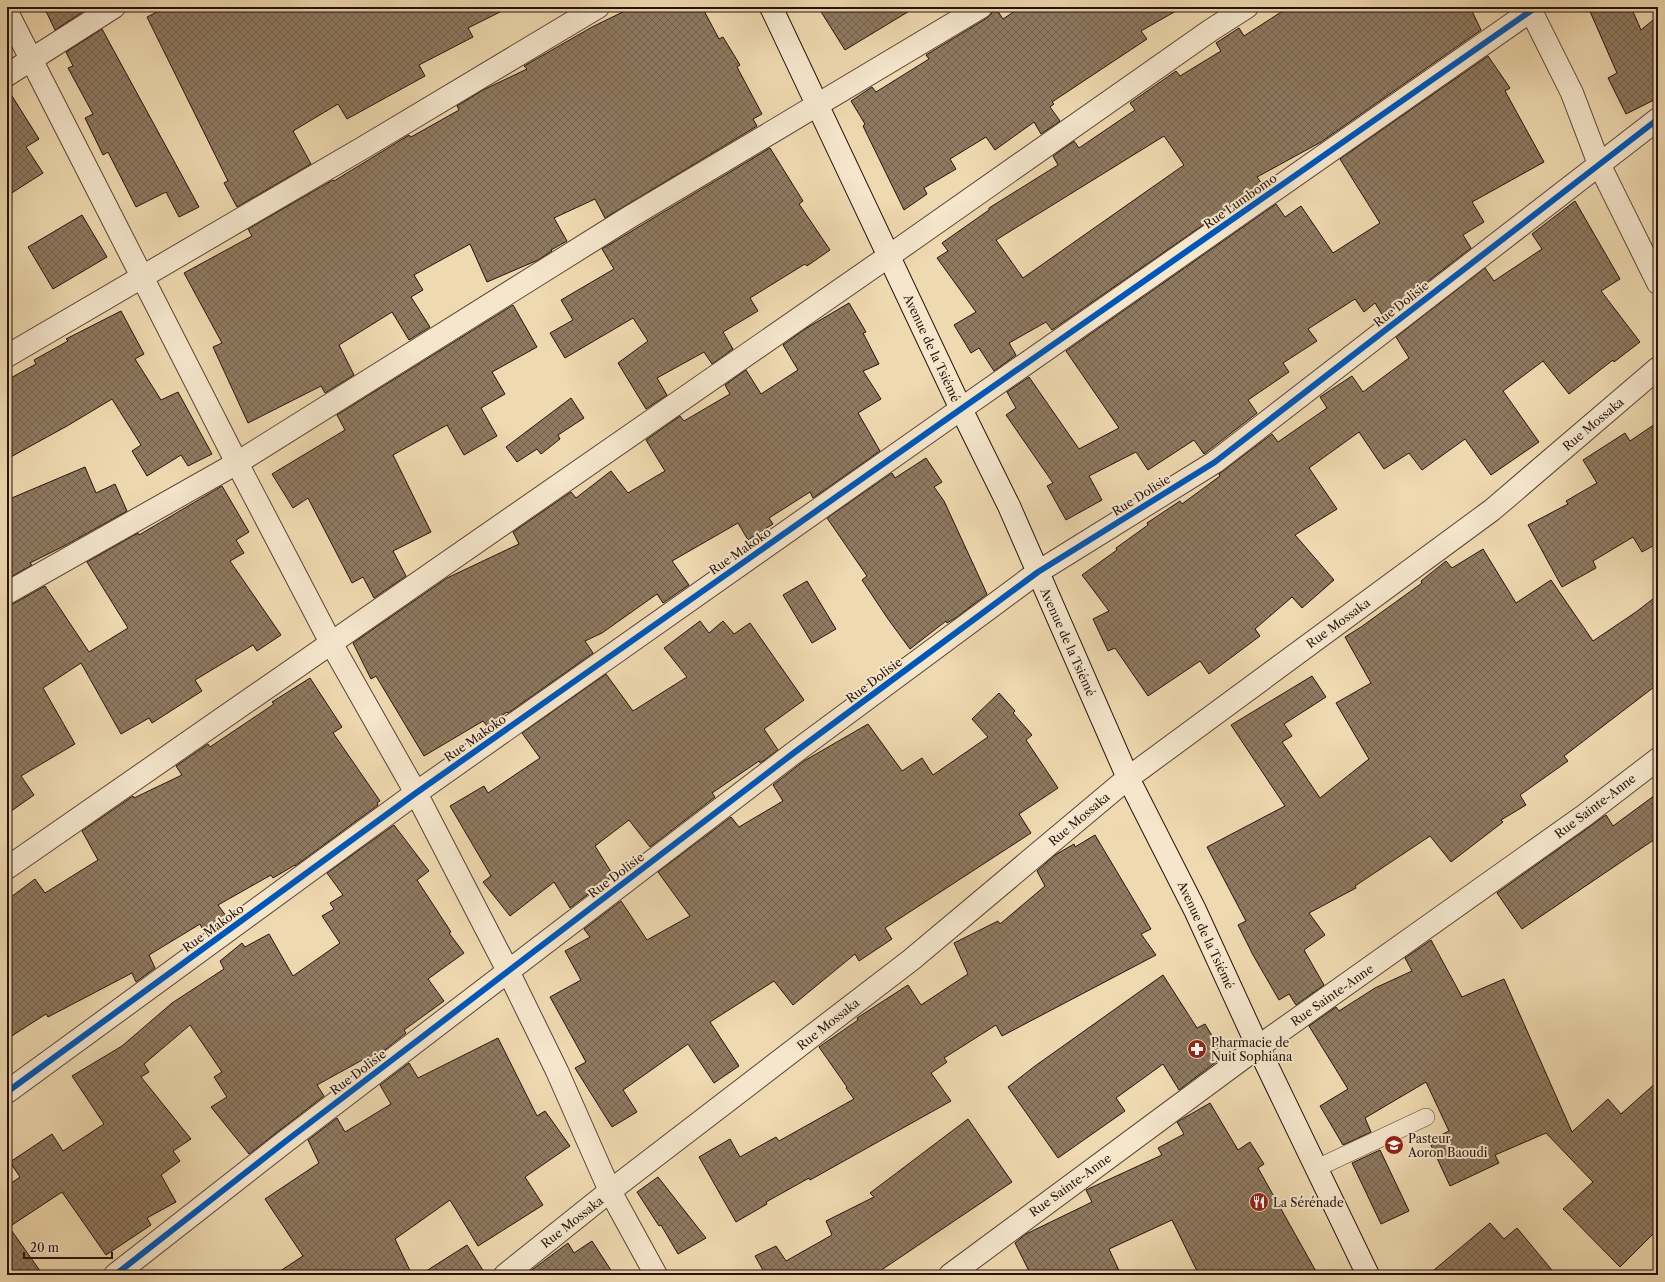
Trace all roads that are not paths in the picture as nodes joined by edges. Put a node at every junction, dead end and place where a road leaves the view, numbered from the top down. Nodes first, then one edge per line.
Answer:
1 (114, 7) edge
2 (598, 7) edge
3 (771, 7) edge
4 (981, 7) edge
5 (1247, 7) edge
6 (1530, 9) edge
7 (7, 12) edge
8 (31, 60) junction
9 (7, 75) edge
10 (818, 105) junction
11 (1658, 119) edge
12 (1599, 164) junction
13 (889, 256) junction
14 (142, 276) junction
15 (1658, 283) edge
16 (7, 356) edge
17 (1658, 368) edge
18 (961, 409) junction
19 (237, 463) junction
20 (1038, 572) junction
21 (7, 593) edge
22 (331, 643) junction
23 (1658, 759) edge
24 (1128, 778) junction
25 (416, 794) junction
26 (7, 868) edge
27 (508, 971) junction
28 (1258, 1048) junction
29 (7, 1092) edge
30 (1426, 1117) dead end
31 (1317, 1168) junction
32 (610, 1191) junction
33 (115, 1275) edge
34 (505, 1275) edge
35 (656, 1275) edge
36 (950, 1275) edge
37 (1368, 1275) edge

1 - 8 street
2 - 14 street
3 - 10 street, Avenue de la Tsiémé
4 - 10 street
5 - 13 street
6 - 12 street
6 - 18 street, Rue Lumbomo
7 - 8 street
8 - 9 street
8 - 14 street
10 - 13 street, Avenue de la Tsiémé
10 - 19 street
11 - 12 street, Rue Dolisie
12 - 15 street
12 - 20 street, Rue Dolisie
13 - 18 street, Avenue de la Tsiémé
13 - 22 street
14 - 16 street
14 - 19 street
17 - 24 street, Rue Mossaka
18 - 20 street, Avenue de la Tsiémé
18 - 25 street, Rue Makoko
19 - 21 street
19 - 22 street
20 - 24 street, Avenue de la Tsiémé
20 - 27 street, Rue Dolisie
22 - 25 street
22 - 26 street
23 - 28 street, Rue Sainte-Anne
24 - 28 street, Avenue de la Tsiémé
24 - 32 street, Rue Mossaka
25 - 27 street
25 - 29 street, Rue Makoko
27 - 32 street
27 - 33 street, Rue Dolisie
28 - 31 street, Avenue de la Tsiémé
28 - 36 street, Rue Sainte-Anne
30 - 31 lane
31 - 37 street, Avenue de la Tsiémé
32 - 34 street, Rue Mossaka
32 - 35 street

